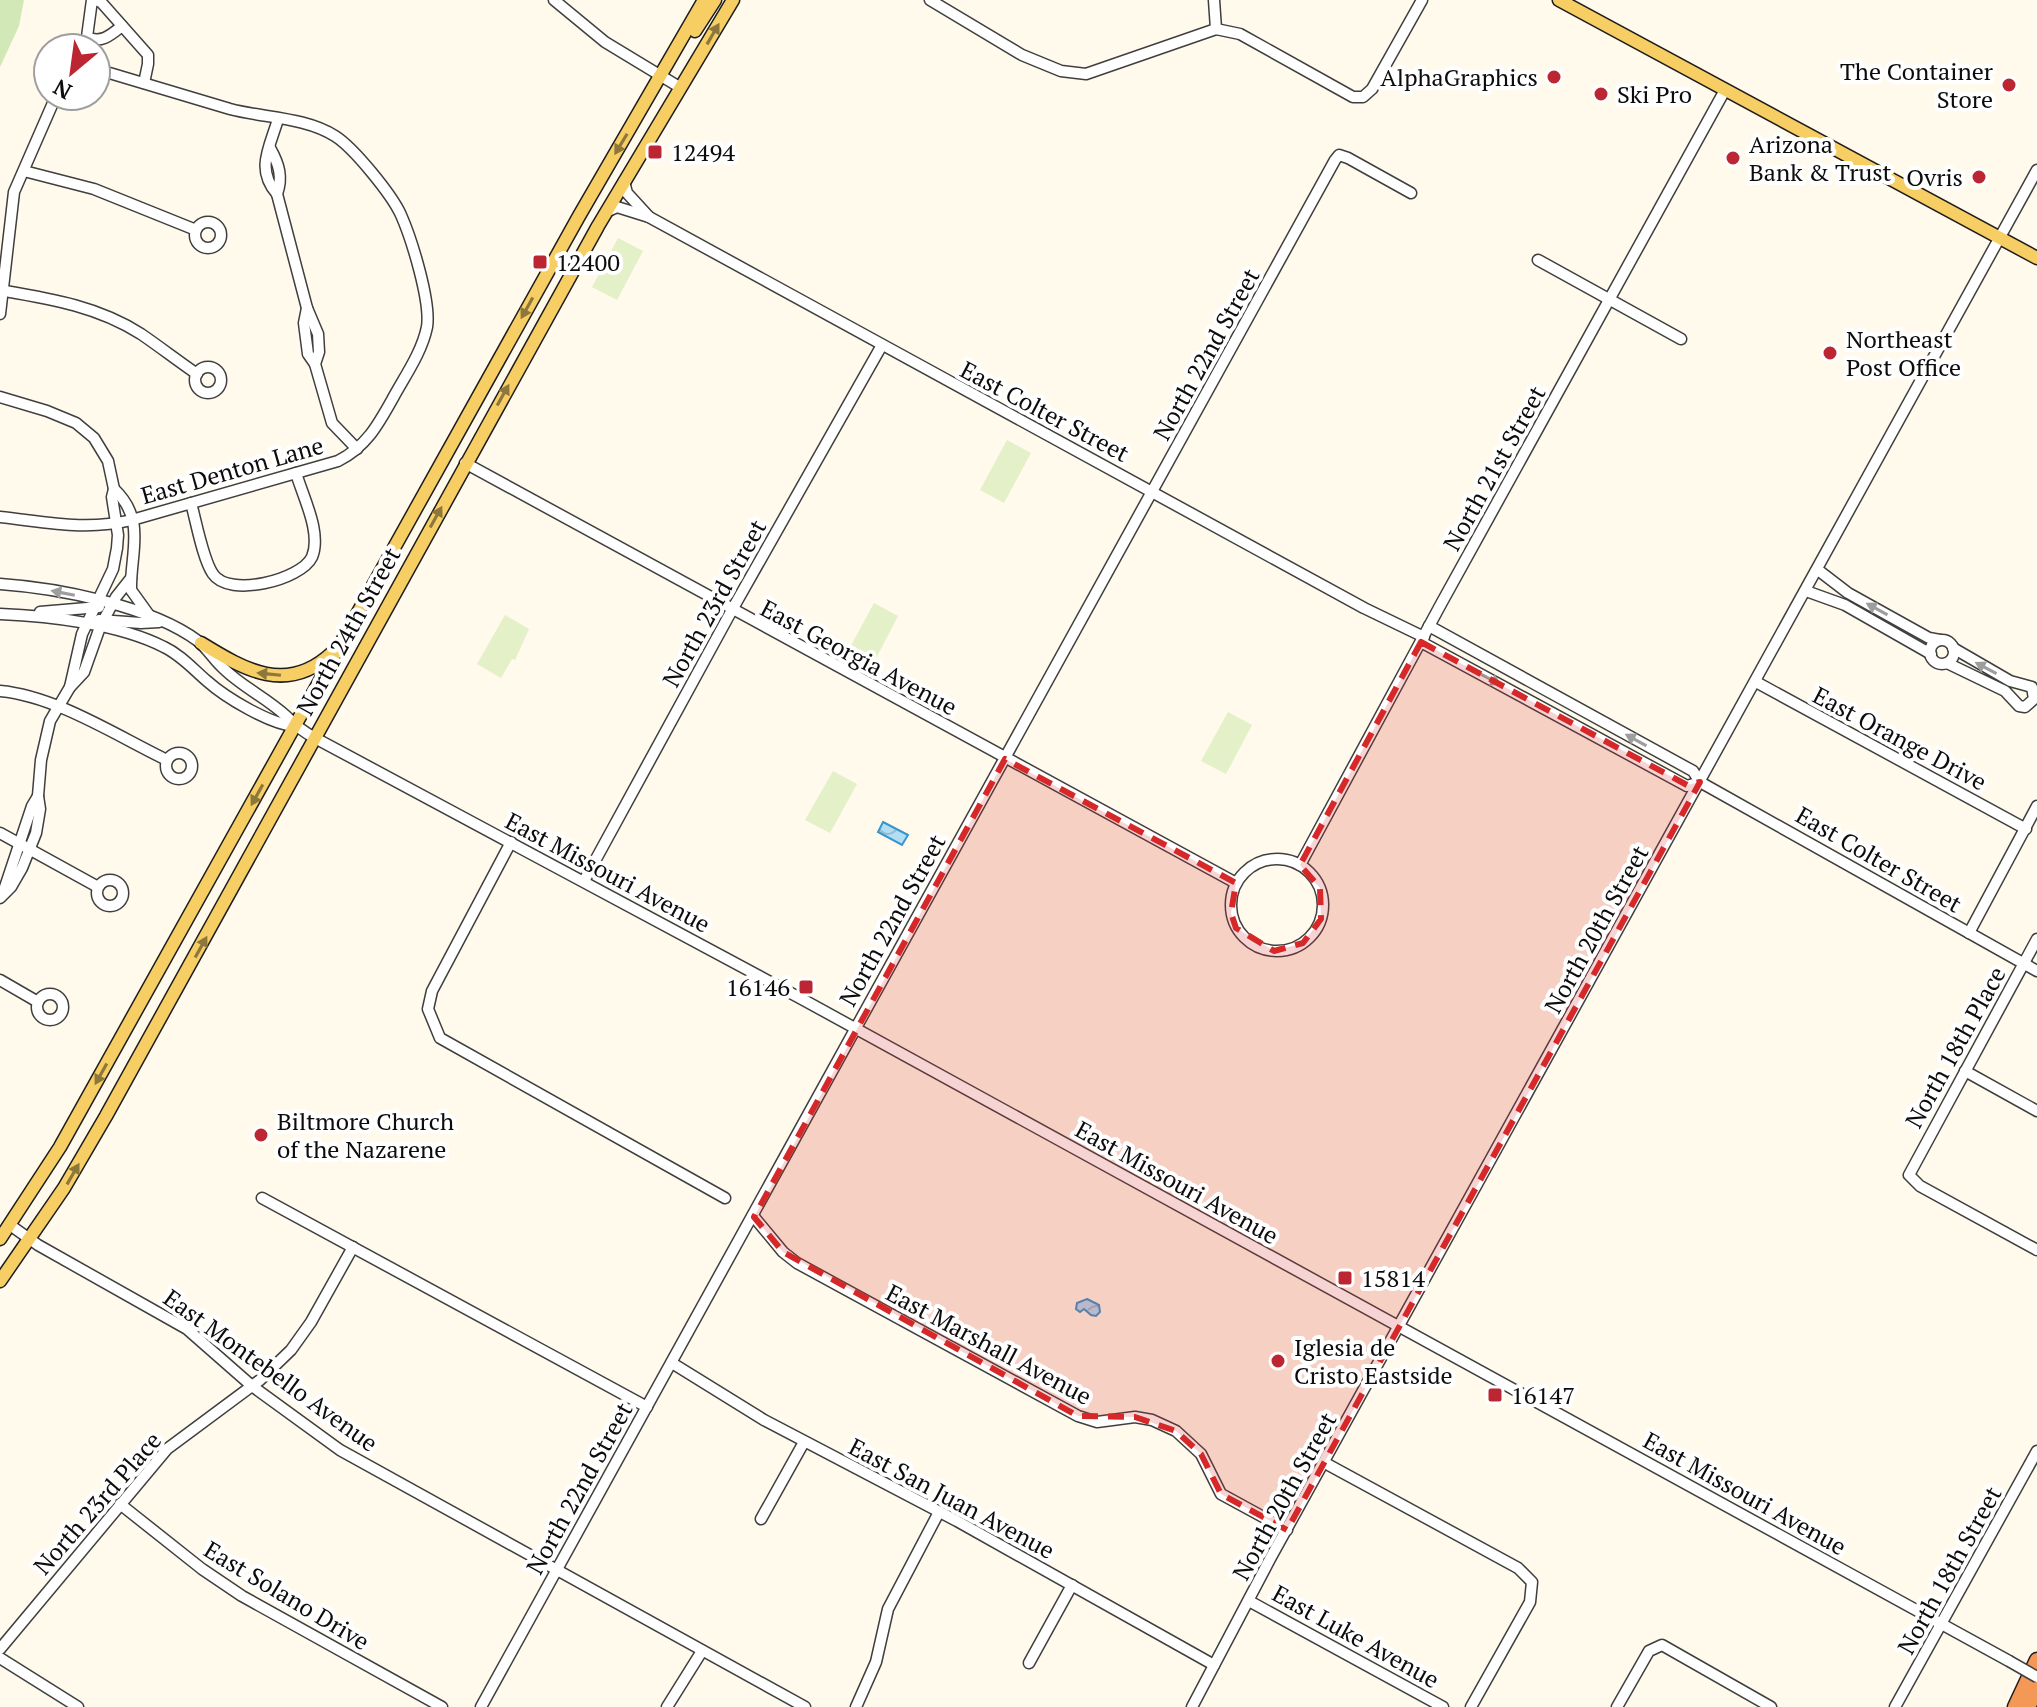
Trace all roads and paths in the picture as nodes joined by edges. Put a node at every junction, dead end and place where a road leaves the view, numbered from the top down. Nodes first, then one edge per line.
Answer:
1 (94, 0) edge
2 (554, 0) edge
3 (704, 0) edge
4 (715, 0) edge
5 (733, 0) edge
6 (930, 0) edge
7 (1214, 0) edge
8 (1422, 0) edge
9 (1559, 0) edge
10 (122, 26) junction
11 (1216, 29) junction
12 (112, 74) edge
13 (661, 77) junction
14 (144, 83) junction
15 (681, 88) junction
16 (1725, 90) junction
17 (49, 112) edge
18 (278, 119) junction
19 (2037, 170) edge
20 (24, 171) junction
21 (624, 181) junction
22 (1411, 193) dead end
23 (606, 212) junction
24 (649, 217) junction
25 (196, 230) dead end
26 (2000, 238) junction
27 (2037, 258) edge
28 (1538, 260) dead end
29 (5, 291) junction
30 (1609, 300) junction
31 (0, 314) edge
32 (1681, 339) dead end
33 (882, 345) junction
34 (197, 374) dead end
35 (0, 397) edge
36 (357, 449) junction
37 (465, 463) junction
38 (296, 473) junction
39 (114, 489) junction
40 (1152, 492) junction
41 (191, 503) junction
42 (0, 517) edge
43 (132, 520) junction
44 (116, 524) junction
45 (1818, 570) junction
46 (131, 578) junction
47 (0, 584) edge
48 (1806, 591) junction
49 (97, 604) junction
50 (112, 605) junction
51 (732, 610) junction
52 (0, 614) edge
53 (22, 615) junction
54 (150, 616) junction
55 (162, 622) junction
56 (102, 623) junction
57 (85, 624) junction
58 (173, 626) junction
59 (1429, 626) junction
60 (1422, 639) junction
61 (1940, 640) junction
62 (201, 643) junction
63 (162, 646) junction
64 (1953, 648) junction
65 (338, 649) junction
66 (1931, 654) junction
67 (1947, 663) junction
68 (1756, 682) junction
69 (70, 687) junction
70 (0, 691) edge
71 (57, 707) junction
72 (294, 726) junction
73 (315, 738) junction
74 (1005, 759) junction
75 (167, 760) dead end
76 (1700, 782) junction
77 (38, 796) junction
78 (2037, 806) edge
79 (2026, 829) junction
80 (0, 833) edge
81 (511, 842) junction
82 (20, 843) junction
83 (31, 849) junction
84 (1300, 865) junction
85 (584, 881) junction
86 (1236, 883) junction
87 (98, 887) dead end
88 (2, 895) edge
89 (1969, 933) junction
90 (2037, 939) edge
91 (2023, 964) junction
92 (2037, 971) edge
93 (0, 980) edge
94 (38, 1002) dead end
95 (140, 1006) junction
96 (161, 1018) junction
97 (855, 1028) junction
98 (1965, 1071) junction
99 (2037, 1111) edge
100 (262, 1198) dead end
101 (725, 1198) dead end
102 (754, 1217) junction
103 (10, 1225) junction
104 (0, 1239) edge
105 (30, 1239) junction
106 (353, 1247) junction
107 (2037, 1250) edge
108 (0, 1281) edge
109 (1400, 1326) junction
110 (672, 1363) junction
111 (252, 1386) junction
112 (647, 1407) junction
113 (804, 1442) junction
114 (2037, 1451) edge
115 (1325, 1463) junction
116 (120, 1504) junction
117 (939, 1512) junction
118 (761, 1519) dead end
119 (1287, 1530) junction
120 (556, 1572) junction
121 (1072, 1585) junction
122 (1249, 1601) junction
123 (1941, 1623) junction
124 (0, 1649) edge
125 (702, 1651) junction
126 (0, 1658) edge
127 (2037, 1660) edge
128 (1029, 1663) dead end
129 (1214, 1665) junction
130 (2037, 1677) edge
131 (2037, 1689) edge
132 (78, 1707) edge
133 (442, 1707) edge
134 (481, 1707) edge
135 (667, 1707) edge
136 (805, 1707) edge
137 (856, 1707) edge
138 (1192, 1707) edge
139 (1443, 1707) edge
140 (1471, 1707) edge
141 (1617, 1707) edge
142 (1771, 1707) edge
143 (1895, 1707) edge
144 (2015, 1707) edge
145 (2028, 1707) edge

1 - 10 street
1 - 10 street
2 - 13 street
3 - 13 main road, North 24th Street
4 - 13 main road
15 -> 5 main road, North 24th Street
6 - 11 street
7 - 11 street
8 - 11 street
9 - 16 main road
10 - 14 street
12 - 14 street
13 - 15 street
13 -> 65 main road, North 24th Street
14 - 18 street
15 - 21 main road, North 24th Street
16 - 26 main road
16 - 30 street, North 21st Street
17 - 20 street
18 - 36 street
18 - 36 street
19 - 26 street, North 20th Street
20 - 25 street
20 - 29 street
21 - 23 main road, North 24th Street
21 - 24 street, East Colter Street
22 - 40 street, North 22nd Street
23 - 24 street, East Colter Street
37 -> 23 main road, North 24th Street
24 - 33 street, East Colter Street
26 - 27 main road
26 - 45 street, North 20th Street
28 - 30 street
29 - 31 street
29 - 34 street
30 - 32 street
30 - 59 street, North 21st Street
33 - 40 street, East Colter Street
33 - 51 street, North 23rd Street
35 - 39 street
36 - 38 street, East Denton Lane
37 - 51 street, East Georgia Avenue
73 -> 37 main road, North 24th Street
38 - 41 street, East Denton Lane
38 - 41 street
39 - 43 street
39 - 44 street
40 - 60 street, East Colter Street
40 - 74 street, North 22nd Street
41 - 43 street, East Denton Lane
42 - 44 street
43 - 44 street, East Denton Lane
43 - 46 street
44 - 49 street
45 - 48 street, North 20th Street
61 -> 45 street
46 - 50 street
46 - 54 street
49 -> 47 street
48 - 66 street
48 - 68 street, North 20th Street
49 - 50 street
49 - 53 street
49 - 57 street
50 - 54 street
50 - 56 street
51 - 74 street, East Georgia Avenue
51 - 85 street, North 23rd Street
52 - 53 street
53 - 57 street
54 - 55 street
55 - 56 street
55 - 58 street
56 - 57 street
56 - 63 street
56 - 69 street
57 - 69 street
58 - 62 street
58 - 63 street
59 - 60 street, North 21st Street
76 -> 59 street, East Colter Street
60 -> 76 street, East Colter Street
60 - 84 street, North 21st Street
61 - 64 street
61 - 66 street
65 -> 62 main road
62 - 72 street
63 - 72 street
64 - 67 street
67 -> 64 street
65 - 72 main road, North 24th Street
66 - 67 street
68 - 76 street, North 20th Street
68 - 79 street, East Orange Drive
69 - 71 street
70 - 71 street
71 - 75 street
71 - 77 street
72 - 73 street, East Missouri Avenue
72 -> 95 main road, North 24th Street
73 - 81 street, East Missouri Avenue
96 -> 73 main road, North 24th Street
74 - 86 street, East Georgia Avenue
74 - 97 street, North 22nd Street
76 - 89 street, East Colter Street
76 - 109 street, North 20th Street
77 - 82 street
77 - 83 street
78 - 79 street
79 - 89 street
80 - 82 street
81 - 85 street, East Missouri Avenue
81 - 101 street
82 - 83 street
82 - 88 street
83 - 87 street
83 - 88 street
84 - 86 street
84 - 86 street
85 - 97 street, East Missouri Avenue
89 - 91 street, East Colter Street
90 - 91 street, North 18th Place
91 - 92 street, East Colter Street
91 - 98 street, North 18th Place
93 - 94 street
95 - 96 main road
95 -> 103 main road, North 24th Street
105 -> 96 main road, North 24th Street
97 - 102 street, North 22nd Street
97 - 109 street, East Missouri Avenue
98 - 99 street
98 - 107 street, North 18th Place
100 - 106 street
102 - 110 street, North 22nd Street
102 - 119 street, East Marshall Avenue
103 - 104 main road, North 24th Street
103 - 105 street, East Montebello Avenue
105 - 108 main road, North 24th Street
105 - 111 street, East Montebello Avenue
106 - 111 street, North 23rd Place
106 - 112 street
109 - 115 street, North 20th Street
109 - 123 street, East Missouri Avenue
110 - 112 street, North 22nd Street
110 - 113 street, East San Juan Avenue
111 - 116 street, North 23rd Place
111 - 120 street, East Montebello Avenue
112 - 120 street, North 22nd Street
113 - 117 street, East San Juan Avenue
113 - 118 street
114 - 123 street, North 18th Street
115 - 119 street, North 20th Street
115 - 140 street
116 - 124 street, North 23rd Place
116 - 133 street, East Solano Drive
117 - 121 street, East San Juan Avenue
117 - 137 street
119 - 122 street, North 20th Street
120 - 125 street, East Montebello Avenue
120 - 134 street, North 22nd Street
121 - 128 street
121 - 129 street, East San Juan Avenue
122 - 129 street, North 20th Street
122 - 139 street, East Luke Avenue
123 - 130 street, East Missouri Avenue, bridge
123 - 143 street, North 18th Street
125 - 135 street
125 - 136 street, East Montebello Avenue
126 - 132 street
127 - 144 highway
129 - 138 street, North 20th Street
131 - 145 highway
141 - 142 street

